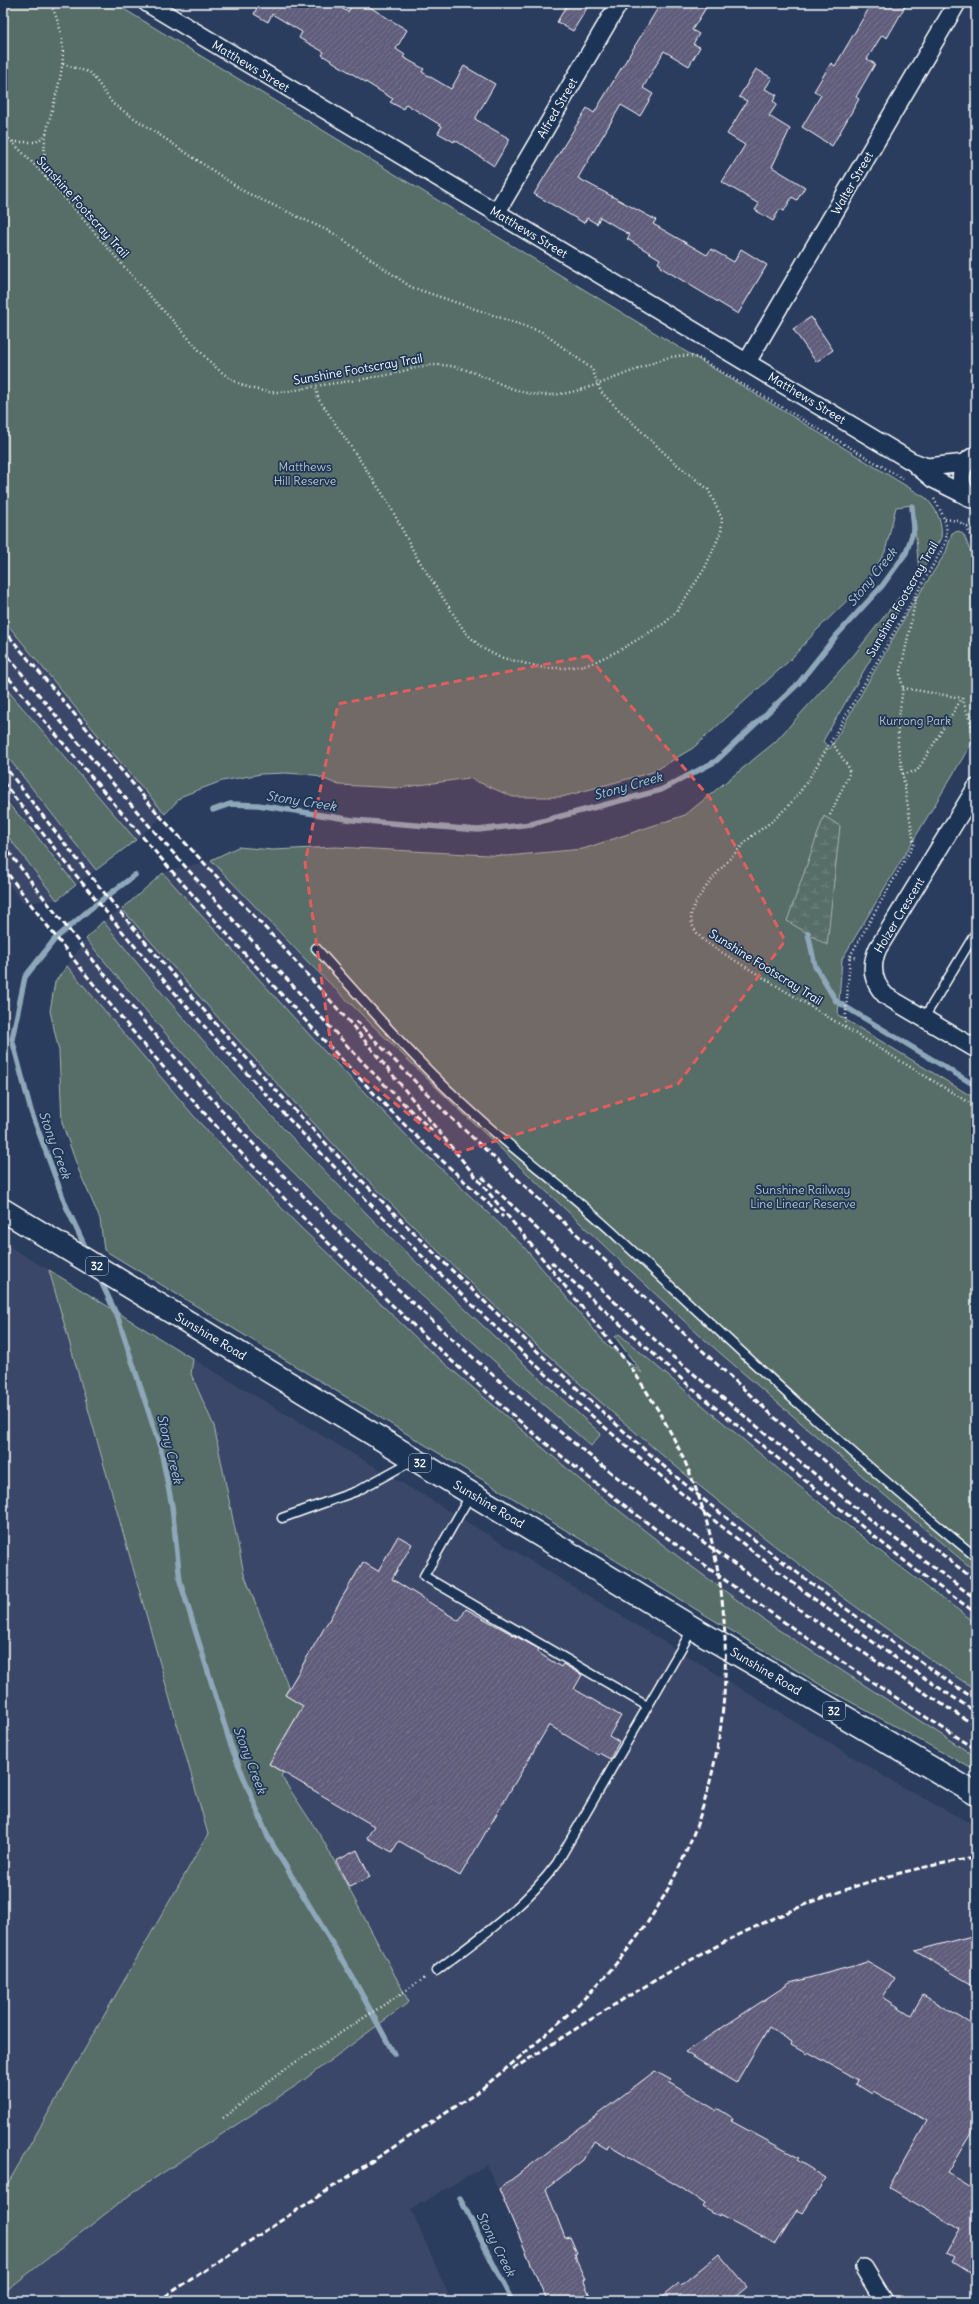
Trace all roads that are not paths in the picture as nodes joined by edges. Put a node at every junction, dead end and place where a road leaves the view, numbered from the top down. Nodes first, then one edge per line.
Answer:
1 (147, 3) edge
2 (619, 3) edge
3 (957, 3) edge
4 (496, 213) junction
5 (747, 362) junction
6 (971, 459) edge
7 (911, 461) junction
8 (972, 500) edge
9 (976, 788) edge
10 (970, 811) edge
11 (976, 932) edge
12 (316, 948) dead end
13 (924, 1018) junction
14 (976, 1049) edge
15 (3, 1210) edge
16 (414, 1460) junction
17 (472, 1493) junction
18 (282, 1518) dead end
19 (976, 1557) edge
20 (693, 1628) junction
21 (647, 1706) junction
22 (976, 1794) edge
23 (436, 1971) road end
24 (864, 2268) dead end
25 (884, 2301) edge

1 - 4 street, Matthews Street
2 - 4 street, Alfred Street
3 - 5 street, Walter Street
4 - 5 street, Matthews Street
5 - 7 street, Matthews Street
6 - 7 street, Matthews Street
6 - 8 street
7 - 8 street, Matthews Street
9 - 10 street, Holzer Crescent
10 - 13 street, Holzer Crescent
11 - 13 lane
12 - 19 lane
13 - 14 street, Holzer Crescent
15 - 16 main road, Sunshine Road / 32
16 - 17 main road, Sunshine Road / 32
16 - 18 lane
17 - 20 main road, Sunshine Road / 32
17 - 21 lane
20 - 21 lane
20 - 22 main road, Sunshine Road / 32
21 - 23 lane
24 - 25 street

